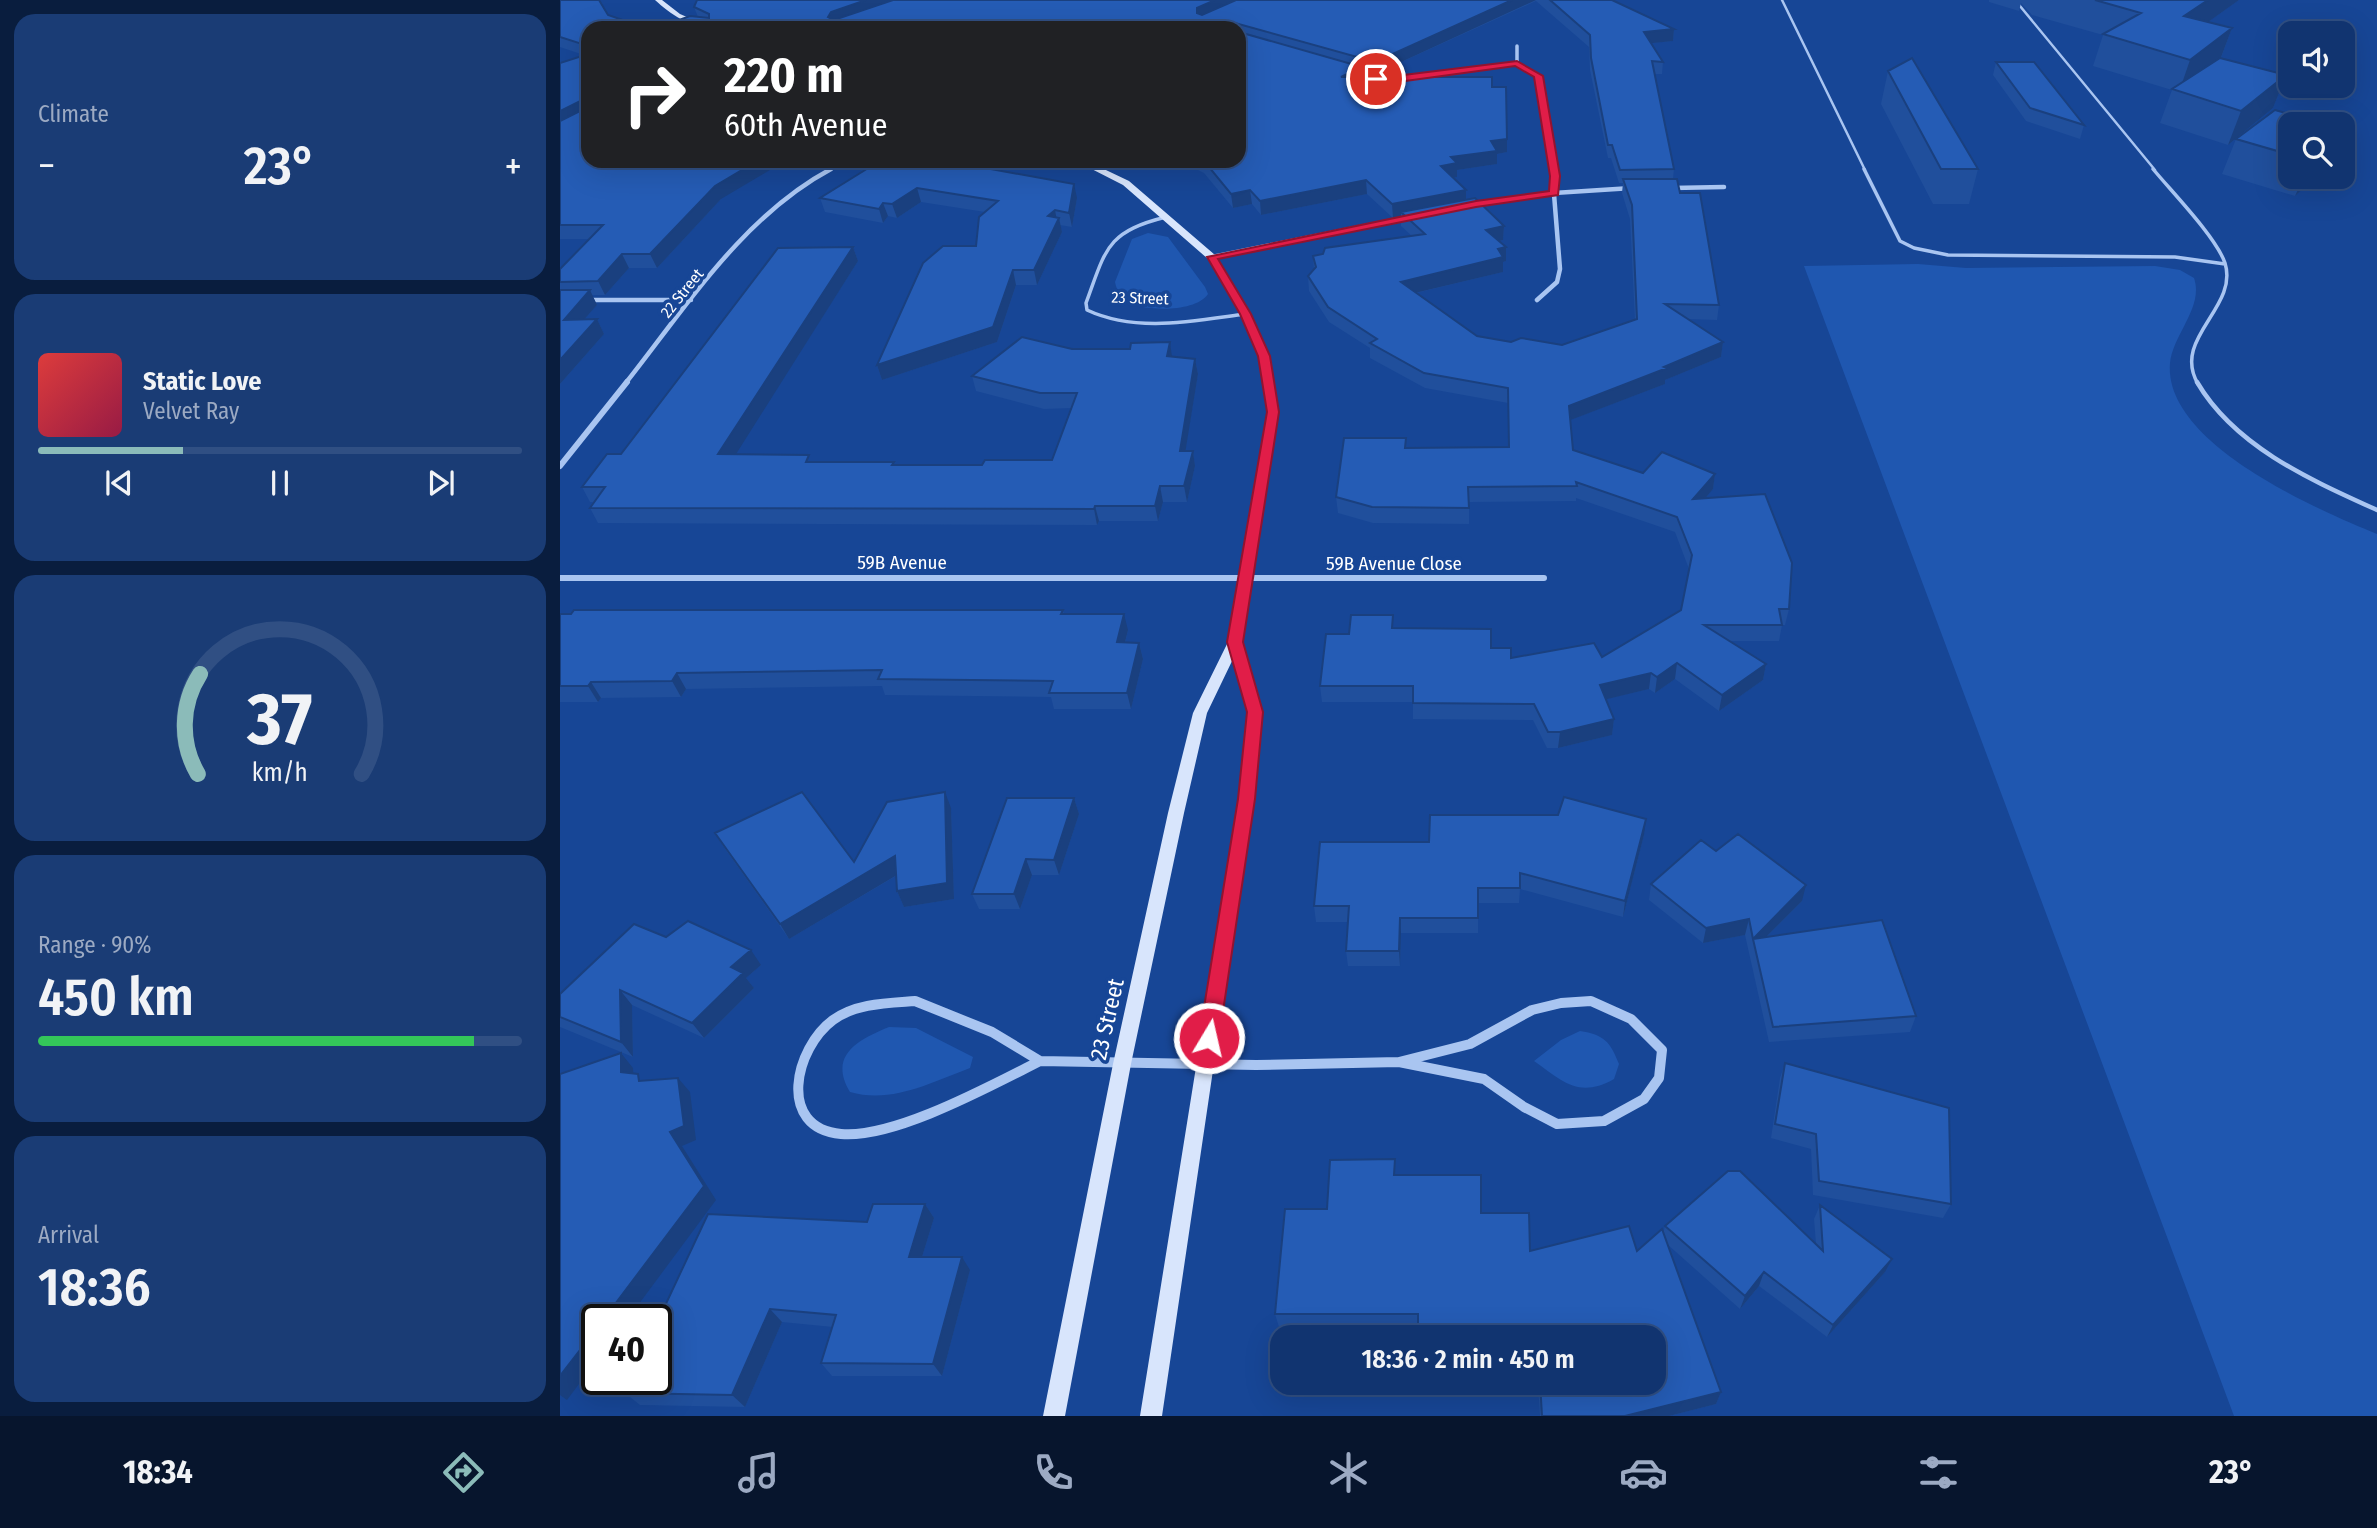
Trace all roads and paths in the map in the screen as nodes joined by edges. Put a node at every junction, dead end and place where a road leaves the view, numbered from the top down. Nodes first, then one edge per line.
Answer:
1 (658, 0) edge
2 (1782, 0) edge
3 (2015, 0) edge
4 (692, 21) edge
5 (1517, 46) dead end
6 (1517, 64) junction
7 (1398, 79) edge
8 (833, 168) edge
9 (1095, 168) edge
10 (1724, 187) dead end
11 (1634, 188) edge
12 (1660, 188) edge
13 (1554, 193) junction
14 (1462, 206) edge
15 (1421, 215) edge
16 (1166, 217) junction
17 (1212, 257) junction
18 (2225, 264) junction
19 (585, 300) edge
20 (691, 300) junction
21 (1537, 300) dead end
22 (1245, 314) junction
23 (560, 466) edge
24 (2377, 510) edge
25 (560, 578) edge
26 (1544, 578) dead end
27 (1244, 579) junction
28 (1235, 642) junction
29 (1040, 1061) junction
30 (1399, 1062) junction
31 (1122, 1064) junction
32 (1205, 1064) junction
33 (1054, 1416) edge
34 (1151, 1416) edge

1 - 4 street
2 - 18 lane
3 - 18 lane
5 - 6 street
6 - 7 street
6 - 13 street
8 - 20 street, 22 Street
9 - 16 street
10 - 12 street
11 - 13 street
13 - 14 street
13 - 21 street
15 - 17 street
16 - 17 street, 23 Street
16 - 22 lane, 23 Street
17 - 22 street, 23 Street
18 - 24 lane
19 - 20 street
20 - 23 street, 22 Street
22 - 27 street, 23 Street
25 - 27 street, 59B Avenue
26 - 27 street, 59B Avenue Close
27 - 28 street, 23 Street
28 - 31 street, 23 Street
28 - 32 street, 23 Street
29 - 29 street
29 - 31 street
30 - 30 street
30 - 32 street
31 - 32 street
31 - 33 street, 23 Street
32 - 34 street, 23 Street

